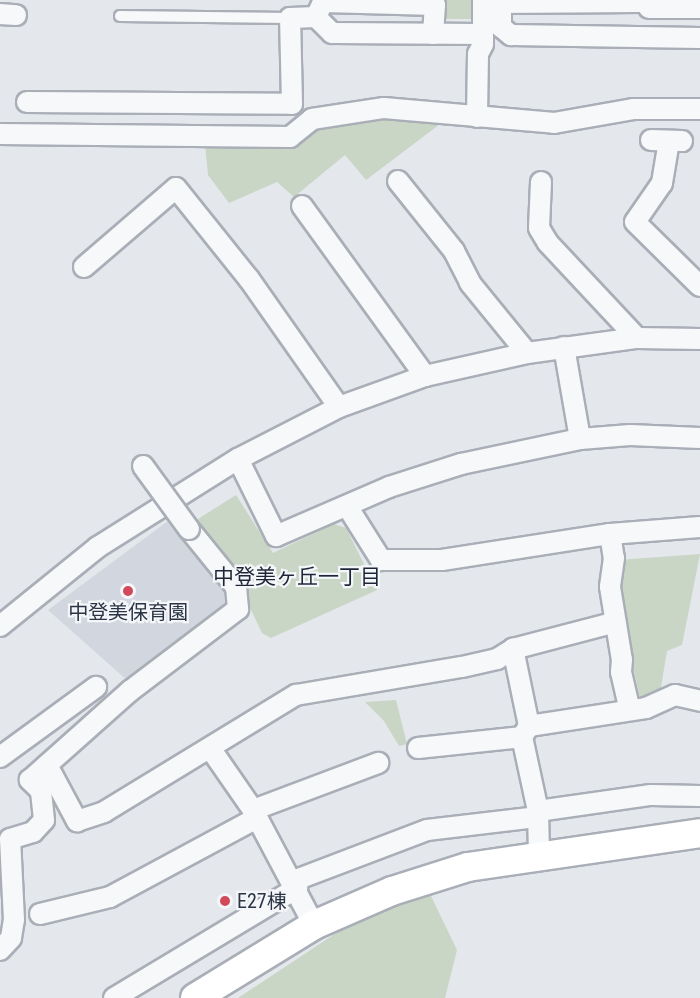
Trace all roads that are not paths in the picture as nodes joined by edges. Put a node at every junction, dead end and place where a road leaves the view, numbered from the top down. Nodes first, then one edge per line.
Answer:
1 (489, 2) edge
2 (643, 3) edge
3 (321, 6) edge
4 (700, 8) edge
5 (120, 16) dead end
6 (290, 18) junction
7 (433, 34) junction
8 (511, 35) junction
9 (649, 37) junction
10 (700, 38) edge
11 (483, 39) junction
12 (27, 102) dead end
13 (700, 109) edge
14 (477, 117) junction
15 (0, 134) edge
16 (668, 140) dead end
17 (398, 181) dead end
18 (541, 182) dead end
19 (302, 206) dead end
20 (84, 267) dead end
21 (700, 286) edge
22 (637, 338) junction
23 (700, 339) edge
24 (564, 348) junction
25 (527, 353) junction
26 (425, 376) junction
27 (339, 407) junction
28 (700, 438) edge
29 (580, 439) junction
30 (238, 459) junction
31 (143, 466) dead end
32 (347, 506) junction
33 (700, 527) edge
34 (610, 534) junction
35 (616, 622) junction
36 (0, 626) edge
37 (513, 649) junction
38 (96, 687) dead end
39 (700, 701) edge
40 (630, 710) junction
41 (525, 731) junction
42 (210, 748) junction
43 (418, 748) dead end
44 (0, 757) edge
45 (378, 763) dead end
46 (47, 765) junction
47 (700, 796) edge
48 (255, 814) junction
49 (538, 814) junction
50 (700, 833) edge
51 (5, 847) edge
52 (539, 854) junction
53 (295, 885) junction
54 (40, 915) dead end
55 (314, 925) junction
56 (0, 950) edge
57 (114, 998) edge
58 (195, 998) edge

1 - 2 street
1 - 8 street
1 - 11 street
2 - 4 street
2 - 9 street
3 - 6 street
3 - 7 street
3 - 7 street
5 - 6 lane
6 - 12 street
7 - 11 street
8 - 9 street
8 - 11 street
9 - 10 street
11 - 14 street
13 - 14 street
14 - 15 street
16 - 21 street
17 - 25 street
18 - 22 street
19 - 26 street
20 - 27 street
22 - 23 street
22 - 24 street
24 - 25 street
24 - 29 street
25 - 26 street
26 - 27 street
27 - 30 street
28 - 29 street
29 - 32 street
30 - 32 street
30 - 36 street
31 - 46 street, bridge
32 - 34 street
33 - 34 street
34 - 35 street
35 - 37 street
35 - 40 street
37 - 41 street
37 - 42 street
38 - 44 street
39 - 40 street
40 - 41 street
41 - 43 street
41 - 49 street
42 - 46 street
42 - 48 street
45 - 48 street
46 - 51 street
47 - 49 street
48 - 53 street
48 - 54 street
49 - 52 street
49 - 53 street
50 - 52 street
51 - 56 street
52 - 55 street
53 - 55 street
53 - 57 street
55 - 58 street

